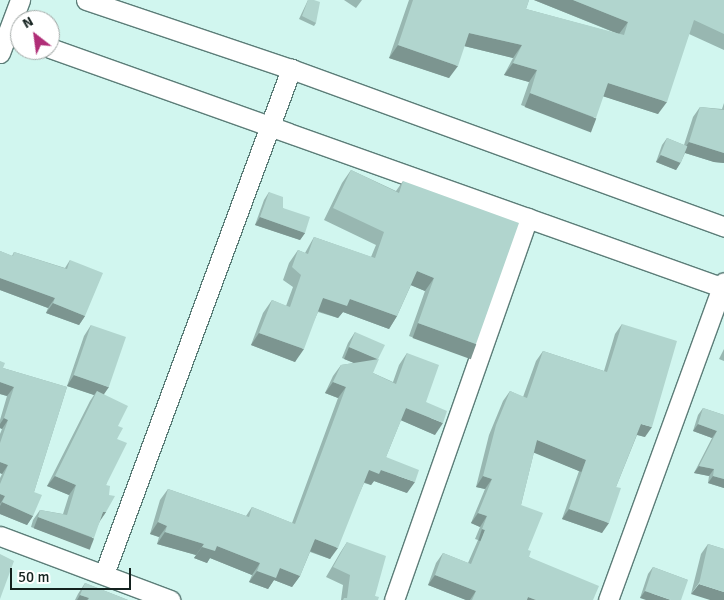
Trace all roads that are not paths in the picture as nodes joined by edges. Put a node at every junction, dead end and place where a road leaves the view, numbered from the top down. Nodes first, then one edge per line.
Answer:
1 (20, 0) edge
2 (86, 0) edge
3 (9, 34) edge
4 (60, 52) edge
5 (0, 53) edge
6 (291, 69) junction
7 (268, 126) junction
8 (528, 218) junction
9 (724, 227) edge
10 (723, 286) edge
11 (0, 536) edge
12 (104, 574) junction
13 (170, 600) edge
14 (394, 600) edge
15 (608, 600) edge

1 - 3 street
2 - 6 street
3 - 5 street
4 - 7 street
6 - 7 street
6 - 9 street
7 - 8 street
7 - 12 street
8 - 10 street
8 - 14 street
10 - 15 street
11 - 12 street
12 - 13 street

